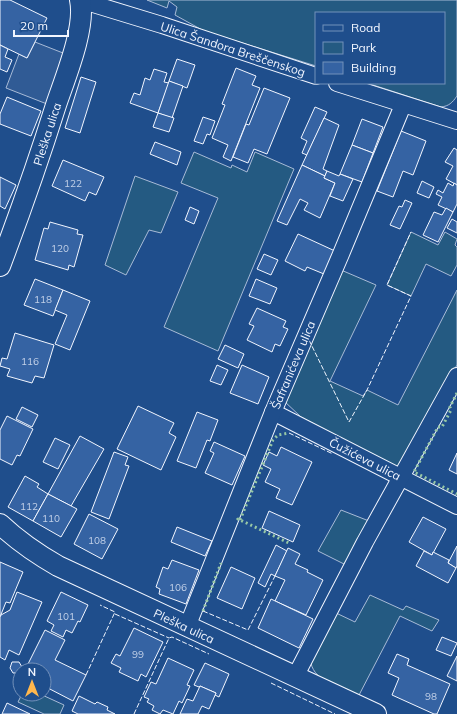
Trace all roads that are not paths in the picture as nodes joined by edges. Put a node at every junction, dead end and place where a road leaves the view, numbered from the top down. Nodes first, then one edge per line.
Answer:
1 (80, 0) edge
2 (315, 76) edge
3 (340, 84) edge
4 (403, 105) junction
5 (457, 121) edge
6 (0, 266) edge
7 (457, 376) edge
8 (273, 412) junction
9 (401, 477) junction
10 (457, 506) edge
11 (0, 524) edge
12 (187, 627) junction
13 (295, 677) junction
14 (376, 714) edge

1 - 2 street, Ulica Šandora Breščenskog
1 - 6 street, Pleška ulica
3 - 4 street
4 - 5 street
4 - 8 street, Šafranićeva ulica
7 - 9 street
8 - 9 street, Čužićeva ulica
8 - 12 street, Šafranićeva ulica
9 - 10 street, Čužićeva ulica
9 - 13 street
11 - 12 street, Pleška ulica
12 - 13 street, Pleška ulica
13 - 14 street, Pleška ulica

